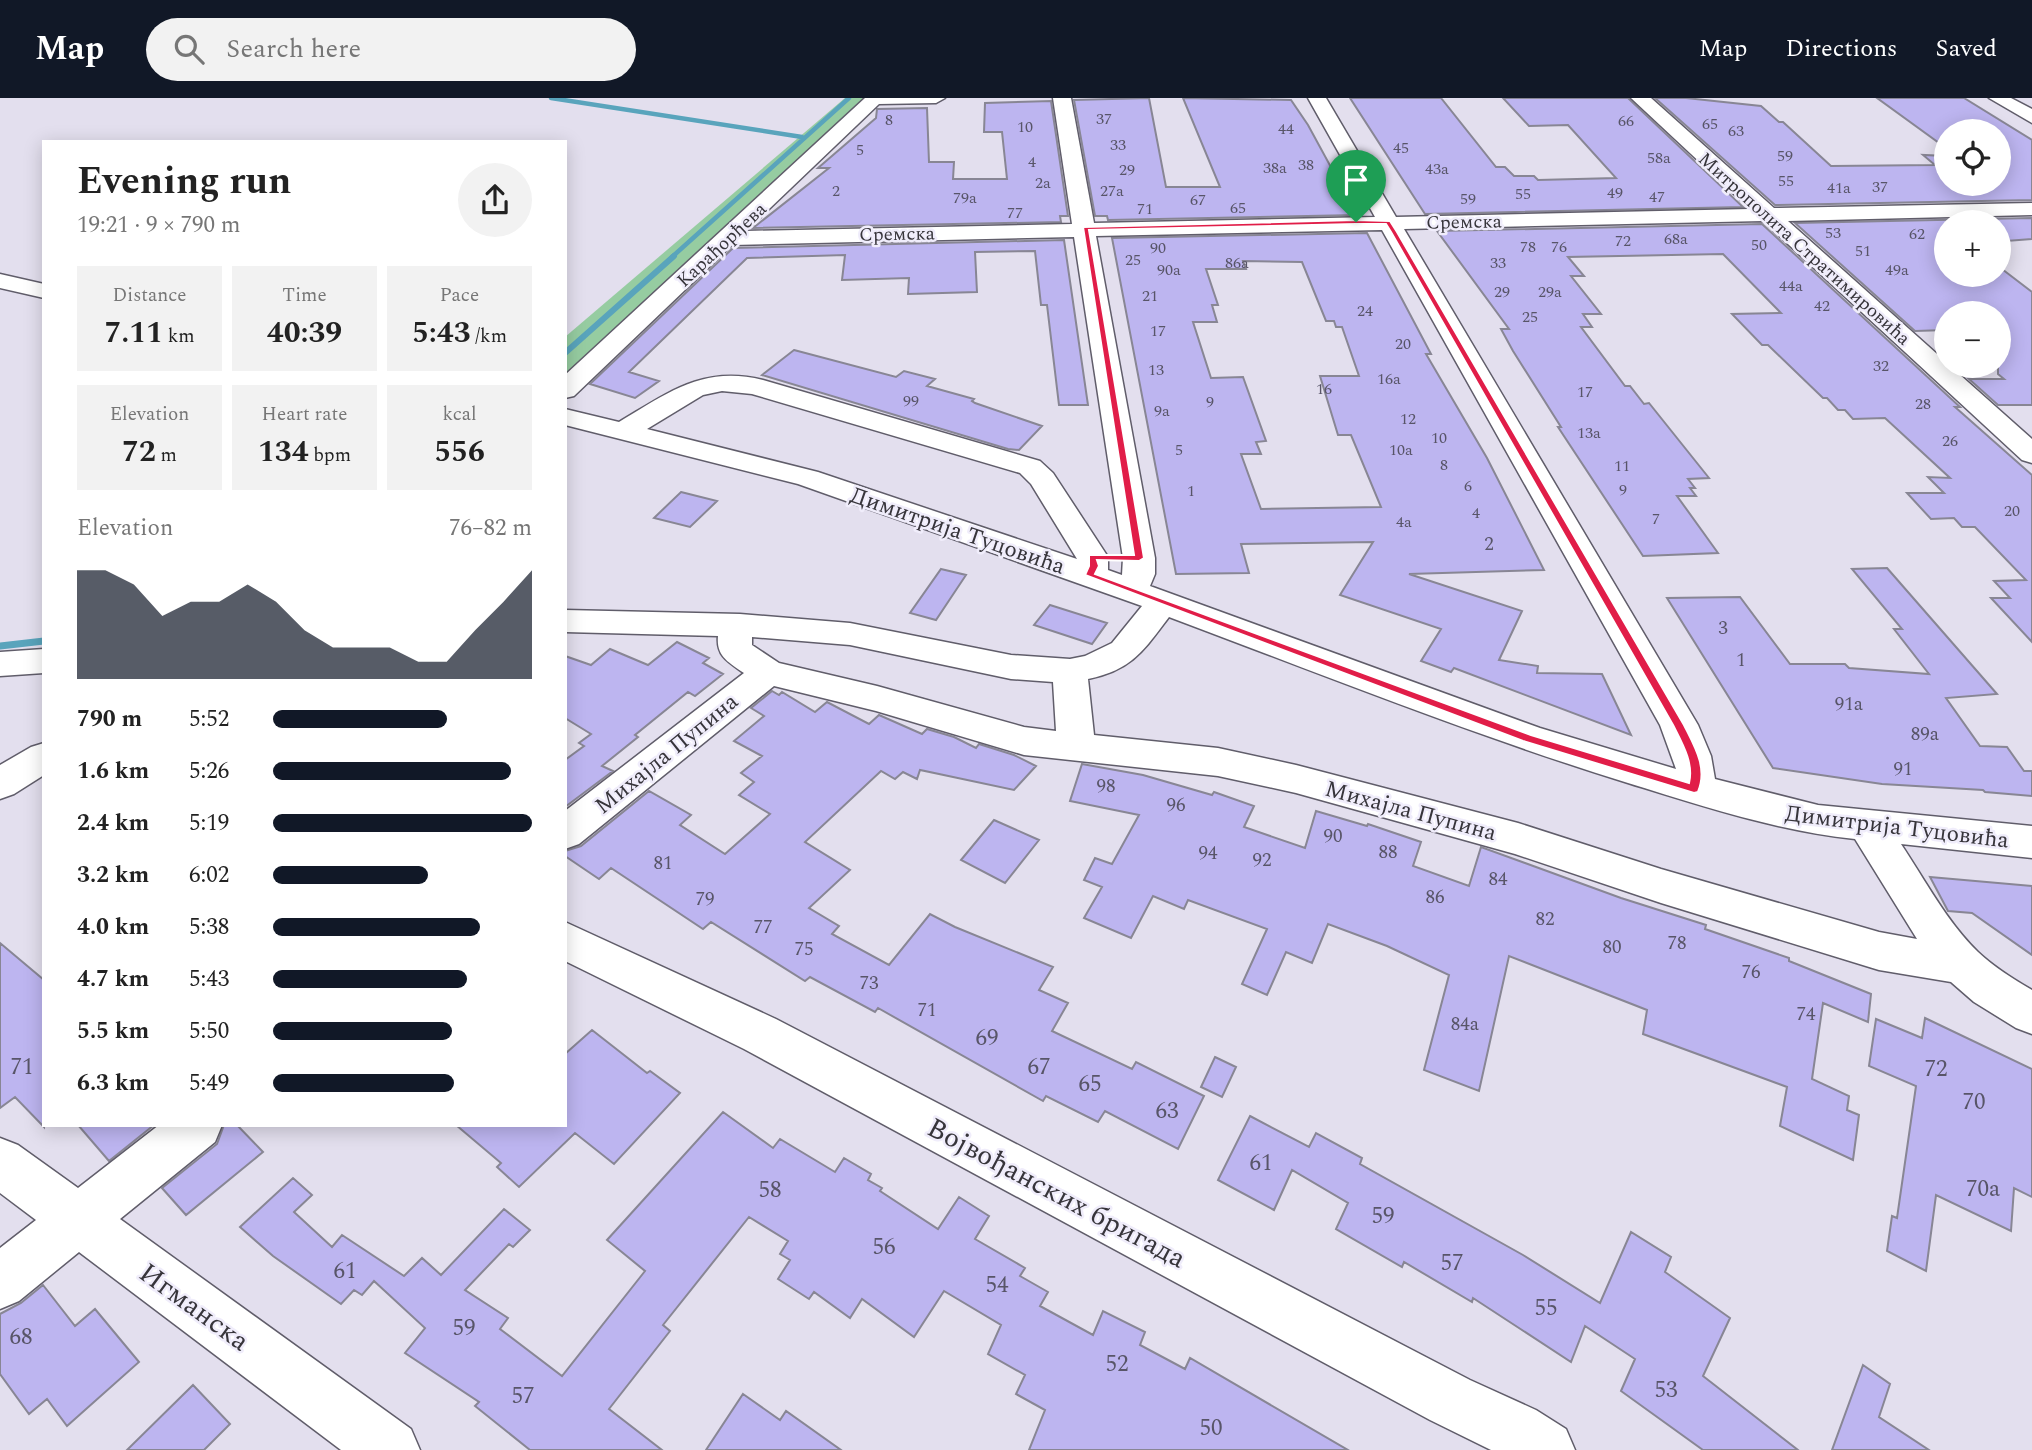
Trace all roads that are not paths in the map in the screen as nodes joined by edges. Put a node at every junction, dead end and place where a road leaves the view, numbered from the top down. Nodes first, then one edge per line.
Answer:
1 (936, 98) edge
2 (1062, 98) edge
3 (1317, 98) edge
4 (1640, 98) edge
5 (1998, 98) edge
6 (874, 99) edge
7 (2032, 117) edge
8 (2032, 209) edge
9 (1768, 214) junction
10 (1388, 222) junction
11 (1085, 229) junction
12 (728, 238) junction
13 (0, 281) edge
14 (42, 291) edge
15 (567, 388) edge
16 (567, 418) edge
17 (623, 432) junction
18 (2032, 454) edge
19 (1091, 566) junction
20 (1144, 584) junction
21 (567, 621) edge
22 (740, 625) junction
23 (42, 660) edge
24 (0, 664) edge
25 (1070, 671) junction
26 (768, 672) junction
27 (1075, 729) junction
28 (42, 758) edge
29 (0, 784) edge
30 (1694, 789) junction
31 (1868, 827) junction
32 (567, 831) edge
33 (2032, 842) edge
34 (567, 941) edge
35 (1953, 954) junction
36 (2032, 1014) edge
37 (196, 1127) edge
38 (0, 1162) edge
39 (78, 1221) junction
40 (0, 1282) edge
41 (390, 1450) edge
42 (1545, 1450) edge

1 - 6 street
2 - 11 street
3 - 10 street
4 - 9 street, Митрополита Стратимировића
5 - 7 street
6 - 12 street, Карађорђева
8 - 9 street, Сремска
9 - 10 street, Сремска
9 - 18 street, Митрополита Стратимировића
10 - 11 street, Сремска
10 - 30 street
11 - 12 street, Сремска
11 - 20 street
12 - 15 street, Карађорђева
13 - 14 street
16 - 17 street, Димитрија Туцовића
17 - 19 street, Димитрија Туцовића
17 - 19 street
19 - 20 street, Димитрија Туцовића
20 - 25 street
20 - 30 street, Димитрија Туцовића
21 - 22 street
22 - 25 street
22 - 26 street, Михајла Пупина
23 - 24 street
25 - 27 street
26 - 27 street, Михајла Пупина
26 - 32 street, Михајла Пупина
27 - 35 street, Михајла Пупина
28 - 29 street
30 - 31 street, Димитрија Туцовића
31 - 33 street, Димитрија Туцовића
31 - 35 street
34 - 42 street, Војвођанских бригада
35 - 36 street, Михајла Пупина
37 - 39 street
38 - 39 street, Игманска
39 - 40 street
39 - 41 street, Игманска

